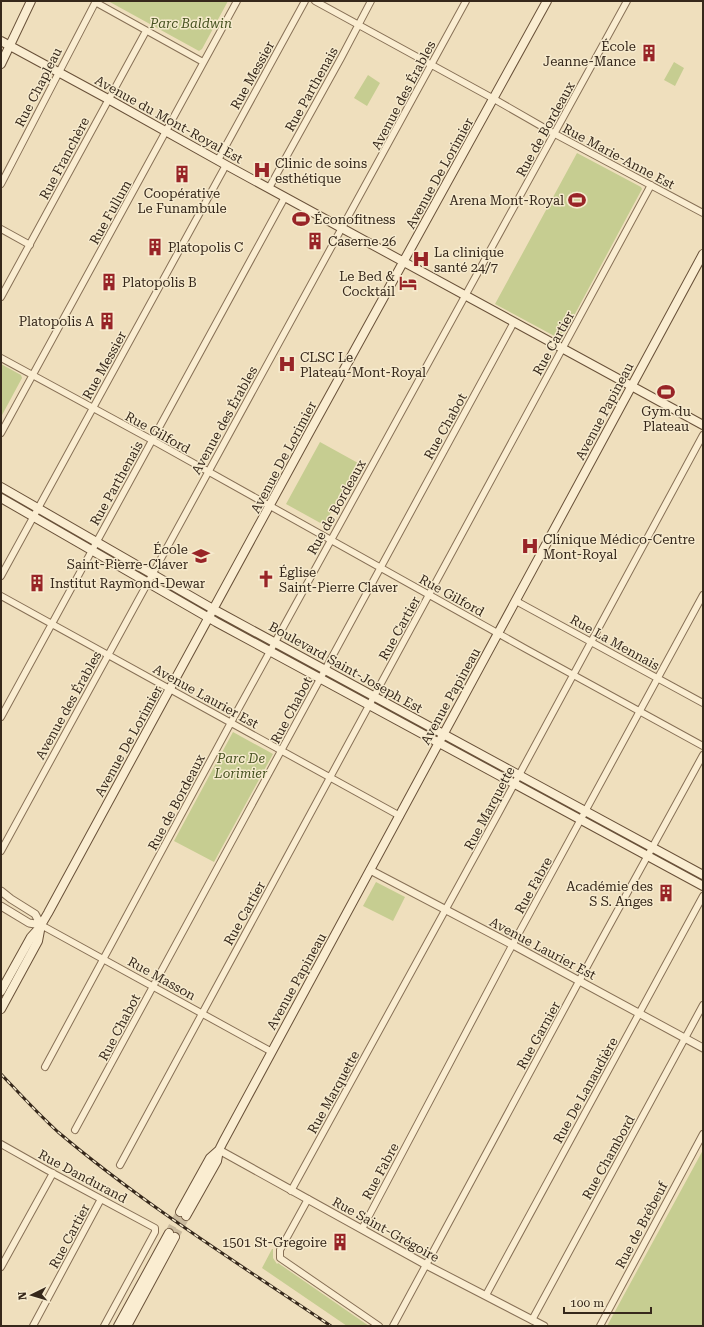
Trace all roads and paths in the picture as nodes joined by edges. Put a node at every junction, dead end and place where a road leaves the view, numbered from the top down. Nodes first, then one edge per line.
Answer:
1 (31, 1) edge
2 (95, 1) edge
3 (237, 1) edge
4 (305, 1) edge
5 (315, 1) edge
6 (371, 1) edge
7 (466, 1) edge
8 (547, 1) edge
9 (627, 1) edge
10 (359, 25) junction
11 (146, 31) junction
12 (1, 41) edge
13 (10, 45) junction
14 (203, 62) junction
15 (1, 64) edge
16 (431, 64) junction
17 (59, 72) junction
18 (108, 99) junction
19 (494, 99) junction
20 (166, 131) junction
21 (555, 134) junction
22 (218, 160) junction
23 (226, 165) junction
24 (1, 184) edge
25 (651, 186) junction
26 (268, 188) junction
27 (285, 197) junction
28 (703, 213) edge
29 (342, 228) junction
30 (1, 229) edge
31 (30, 245) junction
32 (703, 254) edge
33 (403, 262) junction
34 (465, 295) junction
35 (1, 297) edge
36 (514, 322) junction
37 (562, 348) junction
38 (1, 358) edge
39 (33, 376) junction
40 (632, 386) junction
41 (93, 408) junction
42 (703, 425) edge
43 (1, 433) edge
44 (703, 435) edge
45 (152, 440) junction
46 (207, 472) junction
47 (1, 487) edge
48 (1, 498) edge
49 (270, 506) junction
50 (38, 509) junction
51 (33, 517) junction
52 (331, 540) junction
53 (96, 542) junction
54 (91, 550) junction
55 (380, 568) junction
56 (152, 574) junction
57 (1, 576) edge
58 (147, 583) junction
59 (703, 595) edge
60 (1, 596) edge
61 (429, 596) junction
62 (516, 600) junction
63 (213, 609) junction
64 (208, 618) junction
65 (52, 624) junction
66 (498, 633) junction
67 (275, 642) junction
68 (591, 642) junction
69 (270, 651) junction
70 (108, 655) junction
71 (325, 670) junction
72 (573, 675) junction
73 (320, 678) junction
74 (658, 678) junction
75 (170, 690) junction
76 (374, 696) junction
77 (703, 703) edge
78 (369, 705) junction
79 (640, 711) junction
80 (1, 717) edge
81 (231, 723) junction
82 (443, 734) junction
83 (438, 743) junction
84 (703, 746) edge
85 (282, 751) junction
86 (703, 755) edge
87 (519, 775) junction
88 (330, 777) junction
89 (515, 783) junction
90 (586, 811) junction
91 (400, 816) junction
92 (581, 820) junction
93 (652, 847) junction
94 (1, 851) edge
95 (647, 856) junction
96 (370, 870) junction
97 (703, 875) edge
98 (703, 886) edge
99 (1, 891) edge
100 (703, 896) edge
101 (1, 906) edge
102 (446, 910) junction
103 (41, 925) junction
104 (513, 945) junction
105 (103, 959) junction
106 (580, 981) junction
107 (153, 987) junction
108 (1, 991) edge
109 (703, 1005) edge
110 (1, 1009) edge
111 (202, 1014) junction
112 (639, 1014) junction
113 (685, 1038) junction
114 (703, 1048) edge
115 (272, 1052) junction
116 (45, 1067) dead end
117 (75, 1130) dead end
118 (703, 1134) edge
119 (1, 1145) edge
120 (219, 1150) junction
121 (120, 1166) dead end
122 (53, 1173) junction
123 (291, 1191) junction
124 (101, 1199) junction
125 (308, 1199) junction
126 (183, 1214) tunnel mouth
127 (362, 1229) junction
128 (426, 1264) junction
129 (1, 1267) edge
130 (486, 1295) junction
131 (532, 1320) junction
132 (34, 1326) edge
133 (104, 1326) edge
134 (118, 1326) edge
135 (127, 1326) edge
136 (379, 1326) edge
137 (393, 1326) edge
138 (544, 1326) edge
139 (600, 1326) edge

1 - 13 main road
2 - 11 street
2 - 17 street, Rue Chapleau
3 - 14 street, Rue Fullum
4 - 22 street, Rue Messier
5 - 10 street, Rue Marie-Anne Est
6 - 10 street, Rue Parthenais
7 - 16 street, Avenue des Érables
8 - 19 main road, Avenue De Lorimier
9 - 21 street, Rue de Bordeaux
10 - 16 street, Rue Marie-Anne Est
10 - 26 street, Rue Parthenais
11 - 14 street
11 - 18 street, Rue Franchère
12 - 13 main road, Avenue du Mont-Royal Est
13 - 15 main road
13 - 17 main road, Avenue du Mont-Royal Est
14 - 20 street, Rue Fullum
16 - 19 street, Rue Marie-Anne Est
16 - 29 street, Avenue des Érables
17 - 18 main road, Avenue du Mont-Royal Est
17 - 24 street, Rue Chapleau
18 - 20 main road, Avenue du Mont-Royal Est
18 - 31 street, Rue Franchère
19 - 21 street, Rue Marie-Anne Est
19 - 33 main road, Avenue De Lorimier
20 - 22 main road, Avenue du Mont-Royal Est
20 - 39 street, Rue Fullum
21 - 25 street, Rue Marie-Anne Est
21 - 34 street, Rue de Bordeaux
22 - 23 main road, Avenue du Mont-Royal Est
23 - 26 main road, Avenue du Mont-Royal Est
23 - 41 street, Rue Messier
25 - 28 street, Rue Marie-Anne Est
25 - 37 street, Rue Cartier
26 - 27 main road, Avenue du Mont-Royal Est
27 - 29 main road, Avenue du Mont-Royal Est
27 - 45 street, Rue Parthenais
29 - 33 main road, Avenue du Mont-Royal Est
29 - 46 street, Avenue des Érables
30 - 31 street
31 - 35 street, Rue Franchère
32 - 40 main road, Avenue Papineau
33 - 34 main road, Avenue du Mont-Royal Est
33 - 49 main road, Avenue De Lorimier
34 - 36 main road, Avenue du Mont-Royal Est
34 - 52 street, Rue de Bordeaux
36 - 37 main road, Avenue du Mont-Royal Est
36 - 55 street, Rue Chabot
37 - 40 main road, Avenue du Mont-Royal Est
37 - 61 street, Rue Cartier
38 - 39 street, Rue Gilford
39 - 41 street, Rue Gilford
39 - 43 street, Rue Fullum
40 - 42 main road, Avenue du Mont-Royal Est
40 - 62 main road, Avenue Papineau
41 - 45 street, Rue Gilford
41 - 50 street, Rue Messier
44 - 68 street, Rue Marquette
45 - 46 street, Rue Gilford
45 - 53 street, Rue Parthenais
46 - 49 street, Rue Gilford
46 - 56 street, Avenue des Érables
47 - 50 main road, Boulevard Saint-Joseph Est
48 - 51 main road, Boulevard Saint-Joseph Est
49 - 52 street, Rue Gilford
49 - 63 main road, Avenue De Lorimier
50 - 51 street, Rue Messier
50 - 53 main road, Boulevard Saint-Joseph Est
51 - 54 main road, Boulevard Saint-Joseph Est
51 - 57 street, Rue Messier
52 - 55 street, Rue Gilford
52 - 67 street, Rue de Bordeaux
53 - 54 street, Rue Parthenais
53 - 56 main road, Boulevard Saint-Joseph Est
54 - 58 main road, Boulevard Saint-Joseph Est
54 - 65 street, Rue Parthenais
55 - 61 street, Rue Gilford
55 - 71 street, Rue Chabot
56 - 58 street, Avenue des Érables
56 - 63 main road, Boulevard Saint-Joseph Est
58 - 64 main road, Boulevard Saint-Joseph Est
58 - 70 street, Avenue des Érables
59 - 74 street, Rue Fabre
60 - 65 street, Avenue Laurier Est
61 - 66 street, Rue Gilford
61 - 76 street, Rue Cartier
62 - 66 main road, Avenue Papineau
62 - 68 street, Rue La Mennais
63 - 64 main road, Avenue De Lorimier
63 - 67 main road, Boulevard Saint-Joseph Est
64 - 69 main road, Boulevard Saint-Joseph Est
64 - 75 main road, Avenue De Lorimier
65 - 70 street, Avenue Laurier Est
65 - 80 street, Rue Parthenais
66 - 72 street, Rue Gilford
66 - 82 main road, Avenue Papineau
67 - 69 street, Rue de Bordeaux
67 - 71 main road, Boulevard Saint-Joseph Est
68 - 72 street, Rue Marquette
68 - 74 street, Rue La Mennais
69 - 73 main road, Boulevard Saint-Joseph Est
69 - 81 street, Rue de Bordeaux
70 - 75 street, Avenue Laurier Est
70 - 94 street, Avenue des Érables
71 - 73 street, Rue Chabot
71 - 76 main road, Boulevard Saint-Joseph Est
72 - 79 street, Rue Gilford
72 - 87 street, Rue Marquette
73 - 78 main road, Boulevard Saint-Joseph Est
73 - 85 street, Rue Chabot
74 - 77 street, Rue La Mennais
74 - 79 street, Rue Fabre
75 - 81 street, Avenue Laurier Est
75 - 103 main road, Avenue De Lorimier
76 - 78 street, Rue Cartier
76 - 82 main road, Boulevard Saint-Joseph Est
78 - 83 main road, Boulevard Saint-Joseph Est
78 - 88 street, Rue Cartier
79 - 84 street, Rue Gilford
79 - 90 street, Rue Fabre
81 - 85 street, Avenue Laurier Est
81 - 105 street, Rue de Bordeaux
82 - 83 main road, Avenue Papineau
82 - 87 main road, Boulevard Saint-Joseph Est
83 - 89 main road, Boulevard Saint-Joseph Est
83 - 91 main road, Avenue Papineau
85 - 88 street, Avenue Laurier Est
85 - 107 street, Rue Chabot
86 - 93 street, Rue Garnier
87 - 89 street, Rue Marquette
87 - 90 main road, Boulevard Saint-Joseph Est
88 - 91 street, Avenue Laurier Est
88 - 111 street, Rue Cartier
89 - 92 main road, Boulevard Saint-Joseph Est
89 - 102 street, Rue Marquette
90 - 92 street, Rue Fabre
90 - 93 main road, Boulevard Saint-Joseph Est
91 - 96 main road, Avenue Papineau
92 - 95 main road, Boulevard Saint-Joseph Est
92 - 104 street, Rue Fabre
93 - 95 street, Rue Garnier
93 - 97 main road, Boulevard Saint-Joseph Est
95 - 98 main road, Boulevard Saint-Joseph Est
95 - 106 street, Rue Garnier
96 - 102 street, Avenue Laurier Est
96 - 115 main road, Avenue Papineau
99 - 103 street, Rue Masson
100 - 112 street, Rue De Lanaudière
101 - 103 street, Rue Masson
102 - 104 street, Avenue Laurier Est
102 - 123 street, Rue Marquette
103 - 105 street, Rue Masson
103 - 108 main road, Avenue De Lorimier
103 - 110 main road, Avenue De Lorimier
104 - 106 street, Avenue Laurier Est
104 - 127 street, Rue Fabre
105 - 107 street, Rue Masson
105 - 116 street, Rue de Bordeaux
106 - 112 street, Avenue Laurier Est
106 - 128 street, Rue Garnier
107 - 111 street, Rue Masson
107 - 117 street, Rue Chabot
109 - 113 street, Rue Chambord
111 - 115 street, Rue Masson
111 - 121 street, Rue Cartier
112 - 113 street, Avenue Laurier Est
112 - 130 street, Rue De Lanaudière
113 - 114 street, Avenue Laurier Est
113 - 131 street, Rue Chambord
115 - 120 main road, Avenue Papineau
118 - 139 street, Rue de Brébeuf
119 - 122 street, Rue Dandurand
120 - 123 street, Rue Saint-Grégoire
120 - 126 main road, Avenue Papineau
122 - 124 street, Rue Dandurand
122 - 129 street
123 - 125 street, Rue Saint-Grégoire
124 - 132 street, Rue Cartier
124 - 133 street, Rue Dandurand
125 - 127 street, Rue Saint-Grégoire
125 - 136 street
127 - 128 street, Rue Saint-Grégoire
128 - 130 street, Rue Saint-Grégoire
128 - 137 street, Rue Garnier
130 - 131 street, Rue Saint-Grégoire
131 - 138 street, Rue Saint-Grégoire
134 - 135 main road

